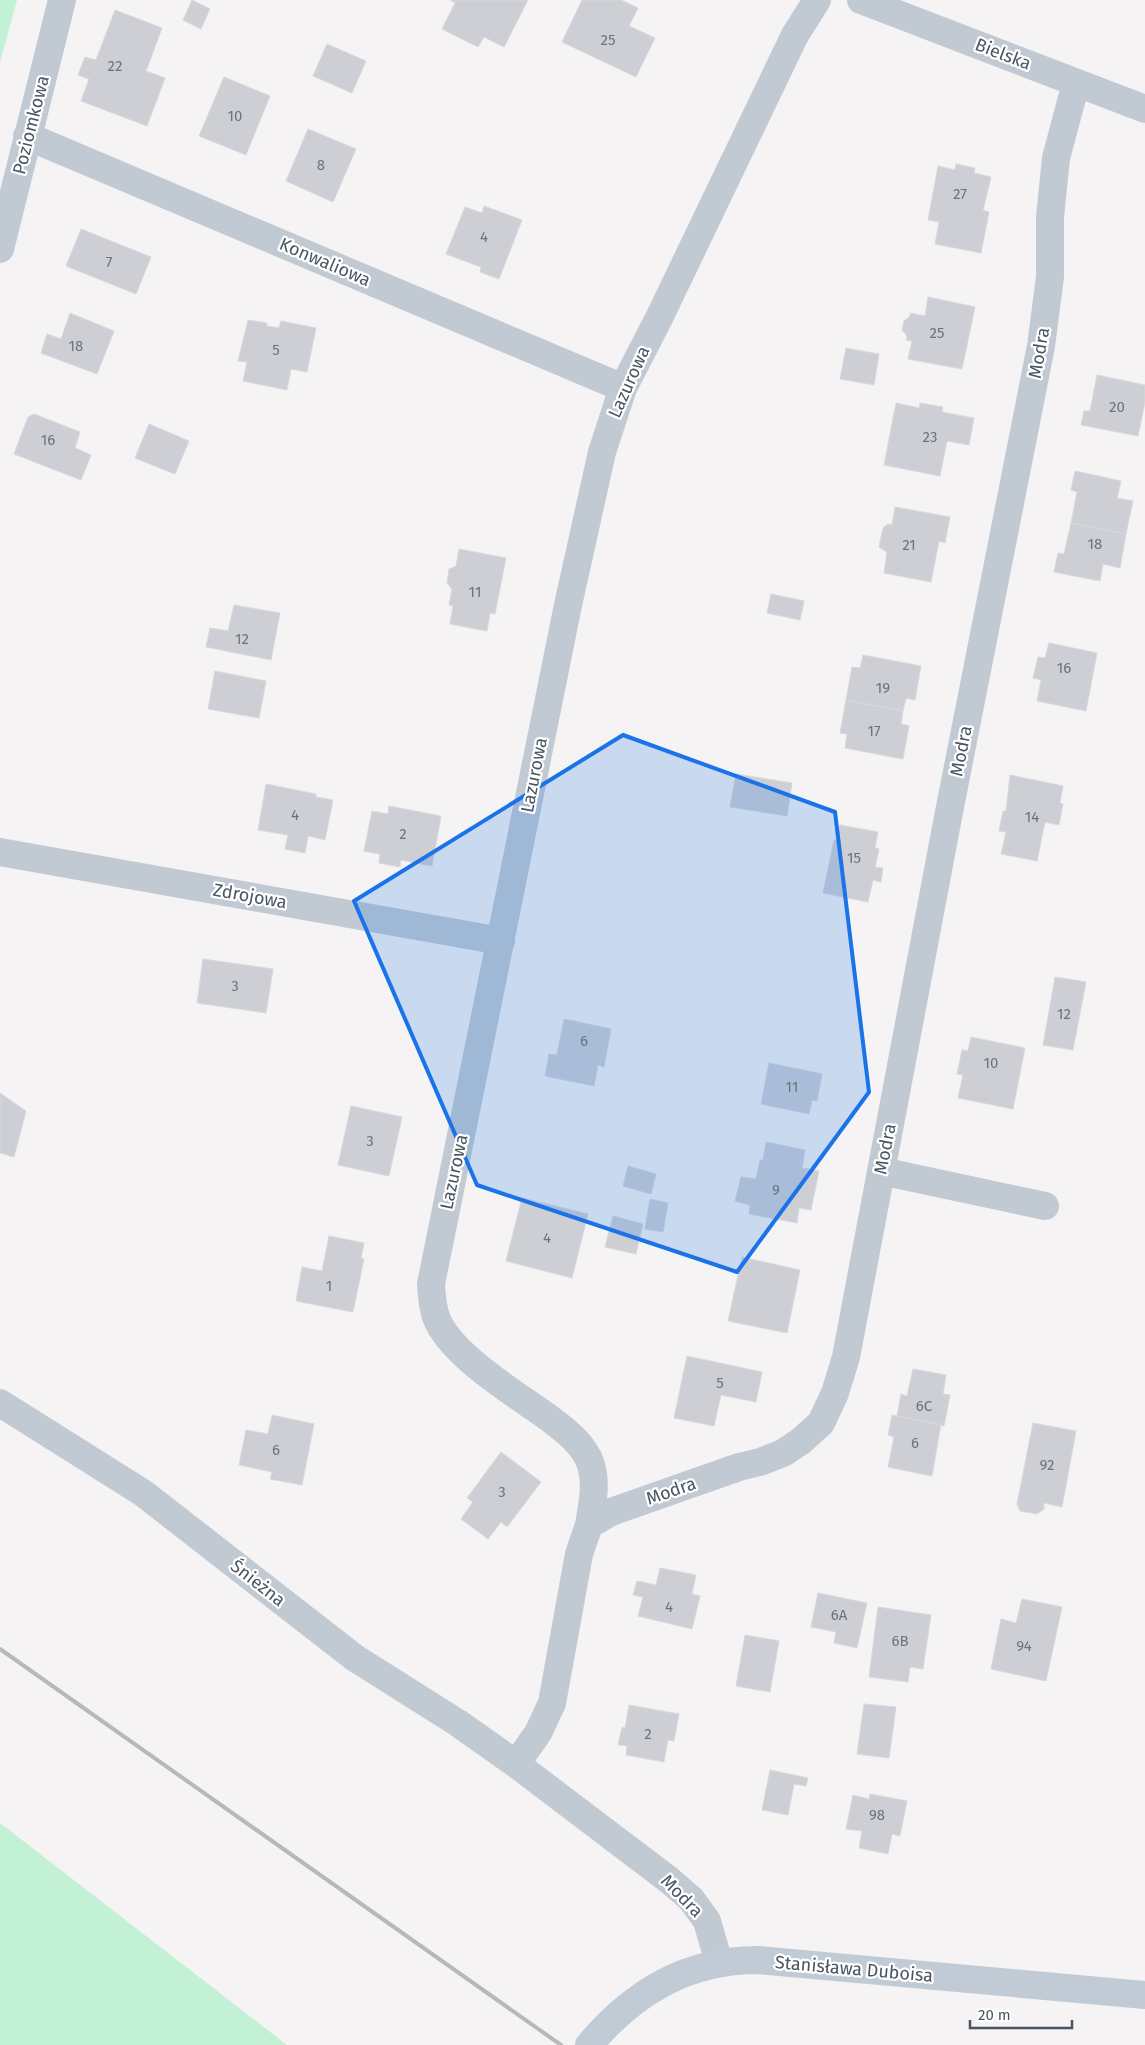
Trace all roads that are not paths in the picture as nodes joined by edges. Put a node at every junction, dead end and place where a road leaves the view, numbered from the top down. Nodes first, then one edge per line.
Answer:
1 (62, 0) edge
2 (817, 0) edge
3 (862, 0) edge
4 (1076, 83) junction
5 (1145, 109) edge
6 (28, 136) junction
7 (0, 250) edge
8 (623, 388) junction
9 (0, 852) edge
10 (501, 941) junction
11 (881, 1172) junction
12 (1045, 1206) dead end
13 (0, 1403) edge
14 (589, 1526) junction
15 (516, 1764) junction
16 (719, 1963) junction
17 (1145, 1995) edge
18 (589, 2045) edge

1 - 6 street, Poziomkowa
2 - 8 street, Lazurowa
3 - 4 street, Bielska
4 - 5 street, Bielska
4 - 11 street, Modra
6 - 7 street, Poziomkowa
6 - 8 street, Konwaliowa
8 - 10 street, Lazurowa
9 - 10 street, Zdrojowa
10 - 14 street, Lazurowa
11 - 12 street
11 - 14 street, Modra
13 - 15 street, Śnieżna
14 - 15 street
15 - 16 street, Modra
16 - 17 street, Stanisława Duboisa
16 - 18 street, Stanisława Duboisa

